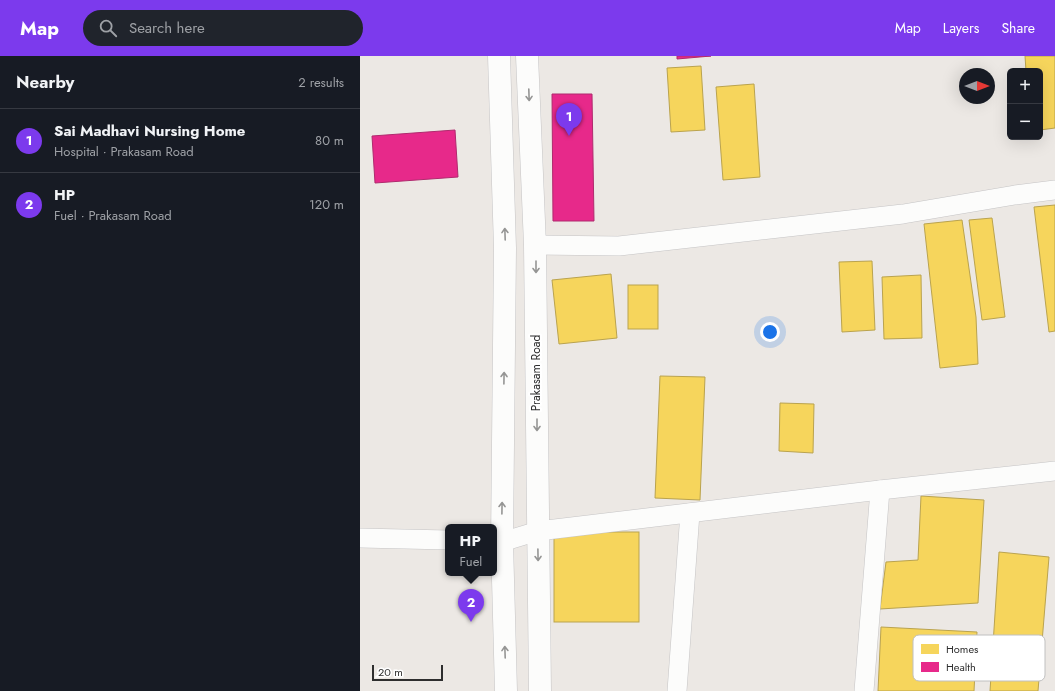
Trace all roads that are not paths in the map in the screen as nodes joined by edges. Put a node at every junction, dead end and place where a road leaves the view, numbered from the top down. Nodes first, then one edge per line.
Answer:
1 (499, 56) edge
2 (528, 56) edge
3 (1055, 190) edge
4 (535, 244) junction
5 (1055, 471) edge
6 (880, 490) junction
7 (690, 513) junction
8 (538, 531) junction
9 (360, 538) edge
10 (445, 540) edge
11 (498, 542) edge
12 (506, 691) edge
13 (540, 691) edge
14 (678, 691) edge
15 (864, 691) edge

11 -> 1 main road
2 -> 4 main road, Prakasam Road
3 - 4 street
4 -> 8 main road, Prakasam Road
5 - 6 street
6 - 7 street
6 - 15 street
7 - 8 street
7 - 14 street
8 - 11 street
8 -> 13 main road, Prakasam Road
9 - 10 street
12 -> 11 main road

